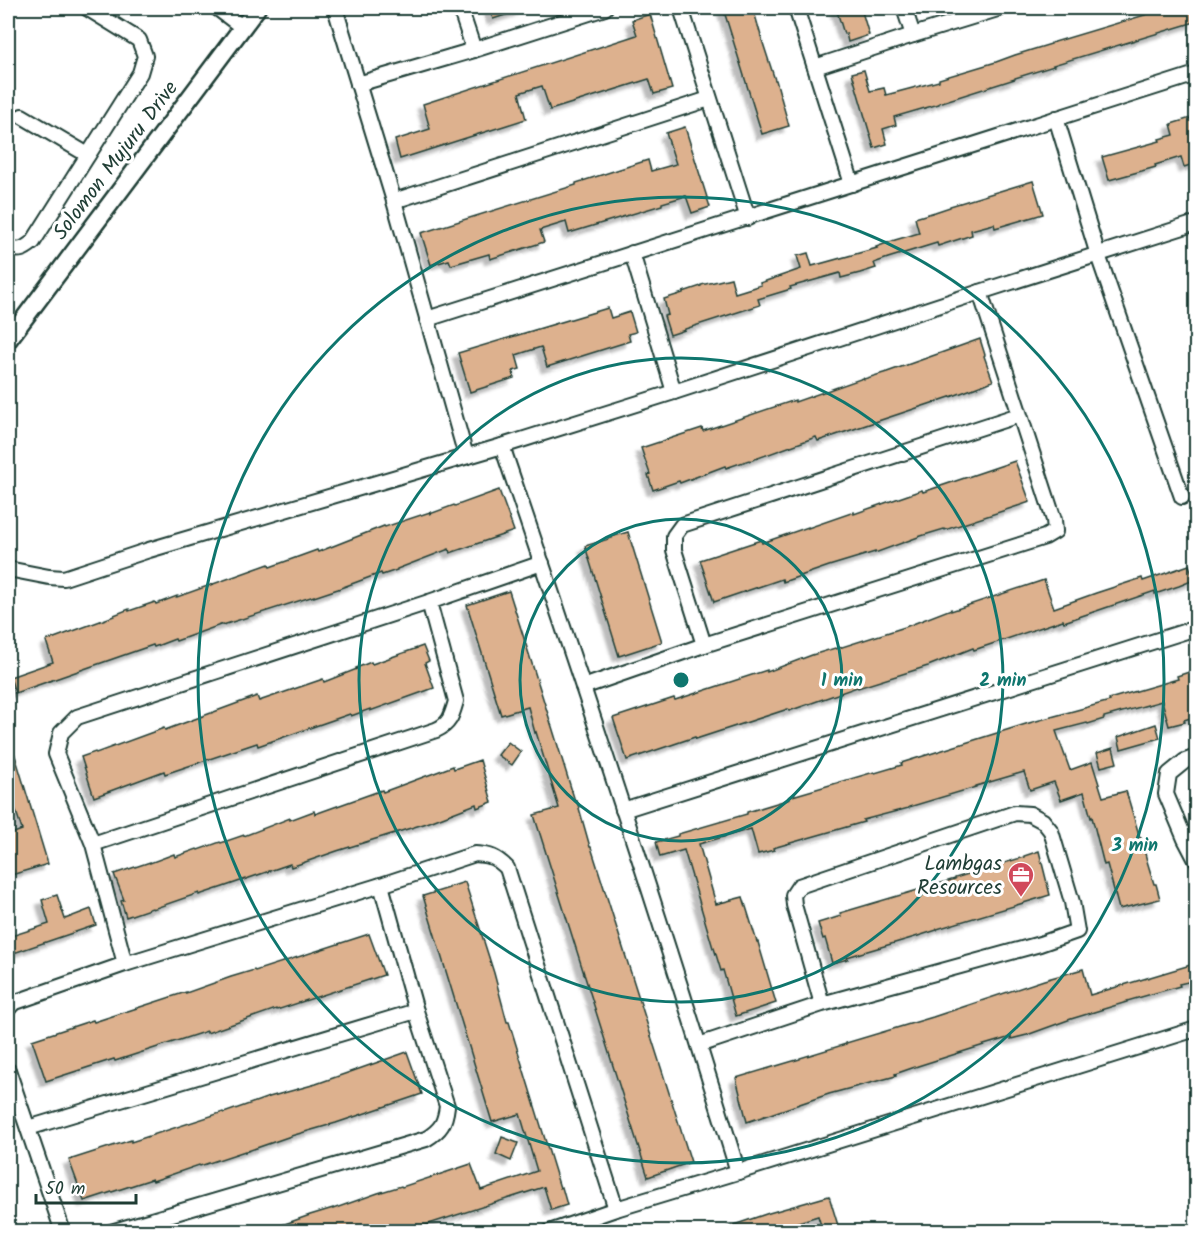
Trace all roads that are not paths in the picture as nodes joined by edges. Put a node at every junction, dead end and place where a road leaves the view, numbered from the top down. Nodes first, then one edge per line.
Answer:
1 (87, 8) edge
2 (217, 8) edge
3 (257, 8) edge
4 (335, 8) edge
5 (460, 8) edge
6 (605, 8) edge
7 (681, 8) edge
8 (796, 8) edge
9 (904, 8) edge
10 (1001, 8) edge
11 (571, 13) edge
12 (242, 27) junction
13 (913, 34) junction
14 (474, 50) junction
15 (815, 67) junction
16 (1197, 74) edge
17 (358, 84) junction
18 (709, 99) junction
19 (22, 116) dead end
20 (1056, 118) junction
21 (88, 155) junction
22 (852, 184) junction
23 (394, 201) junction
24 (748, 218) junction
25 (1197, 223) edge
26 (8, 248) edge
27 (632, 253) junction
28 (1098, 255) junction
29 (980, 292) junction
30 (427, 319) junction
31 (8, 340) edge
32 (674, 392) junction
33 (1019, 415) junction
34 (502, 446) junction
35 (466, 456) junction
36 (1182, 497) dead end
37 (542, 563) junction
38 (8, 568) edge
39 (429, 602) junction
40 (1197, 628) edge
41 (704, 645) junction
42 (584, 687) junction
43 (1197, 757) edge
44 (623, 810) junction
45 (93, 844) junction
46 (1197, 860) edge
47 (381, 885) junction
48 (125, 964) junction
49 (822, 1004) junction
50 (8, 1009) edge
51 (416, 1011) junction
52 (1197, 1029) edge
53 (699, 1045) junction
54 (8, 1070) edge
55 (28, 1128) junction
56 (738, 1172) junction
57 (616, 1209) junction
58 (63, 1232) edge
59 (111, 1232) edge
60 (549, 1232) edge

1 - 21 street
2 - 12 street
3 - 12 street, Solomon Mujuru Drive
4 - 17 street
5 - 14 street
6 - 11 street
7 - 18 street
8 - 15 street
9 - 13 street
10 - 13 street
11 - 14 street
12 - 31 street, Solomon Mujuru Drive
13 - 15 street
14 - 17 street
15 - 22 street
16 - 20 street
17 - 23 street
18 - 23 street
18 - 24 street
19 - 21 street
20 - 22 street
20 - 28 street
21 - 26 street
22 - 24 street
23 - 30 street
24 - 27 street
25 - 28 street
27 - 30 street
27 - 32 street
28 - 29 street
28 - 36 street
29 - 32 street
29 - 33 street
30 - 35 street
32 - 34 street
33 - 41 street
33 - 41 street
34 - 35 street
34 - 37 street
35 - 38 street
37 - 39 street
37 - 42 street
39 - 45 street
39 - 45 street
40 - 44 street
41 - 42 street
42 - 44 street
43 - 46 street
44 - 53 street
45 - 48 street
47 - 48 street
47 - 51 street
47 - 57 street
48 - 50 street
49 - 49 street
49 - 53 street
51 - 55 street
51 - 59 street
52 - 56 street
53 - 56 street
54 - 55 street
55 - 58 street
56 - 57 street
57 - 60 street

